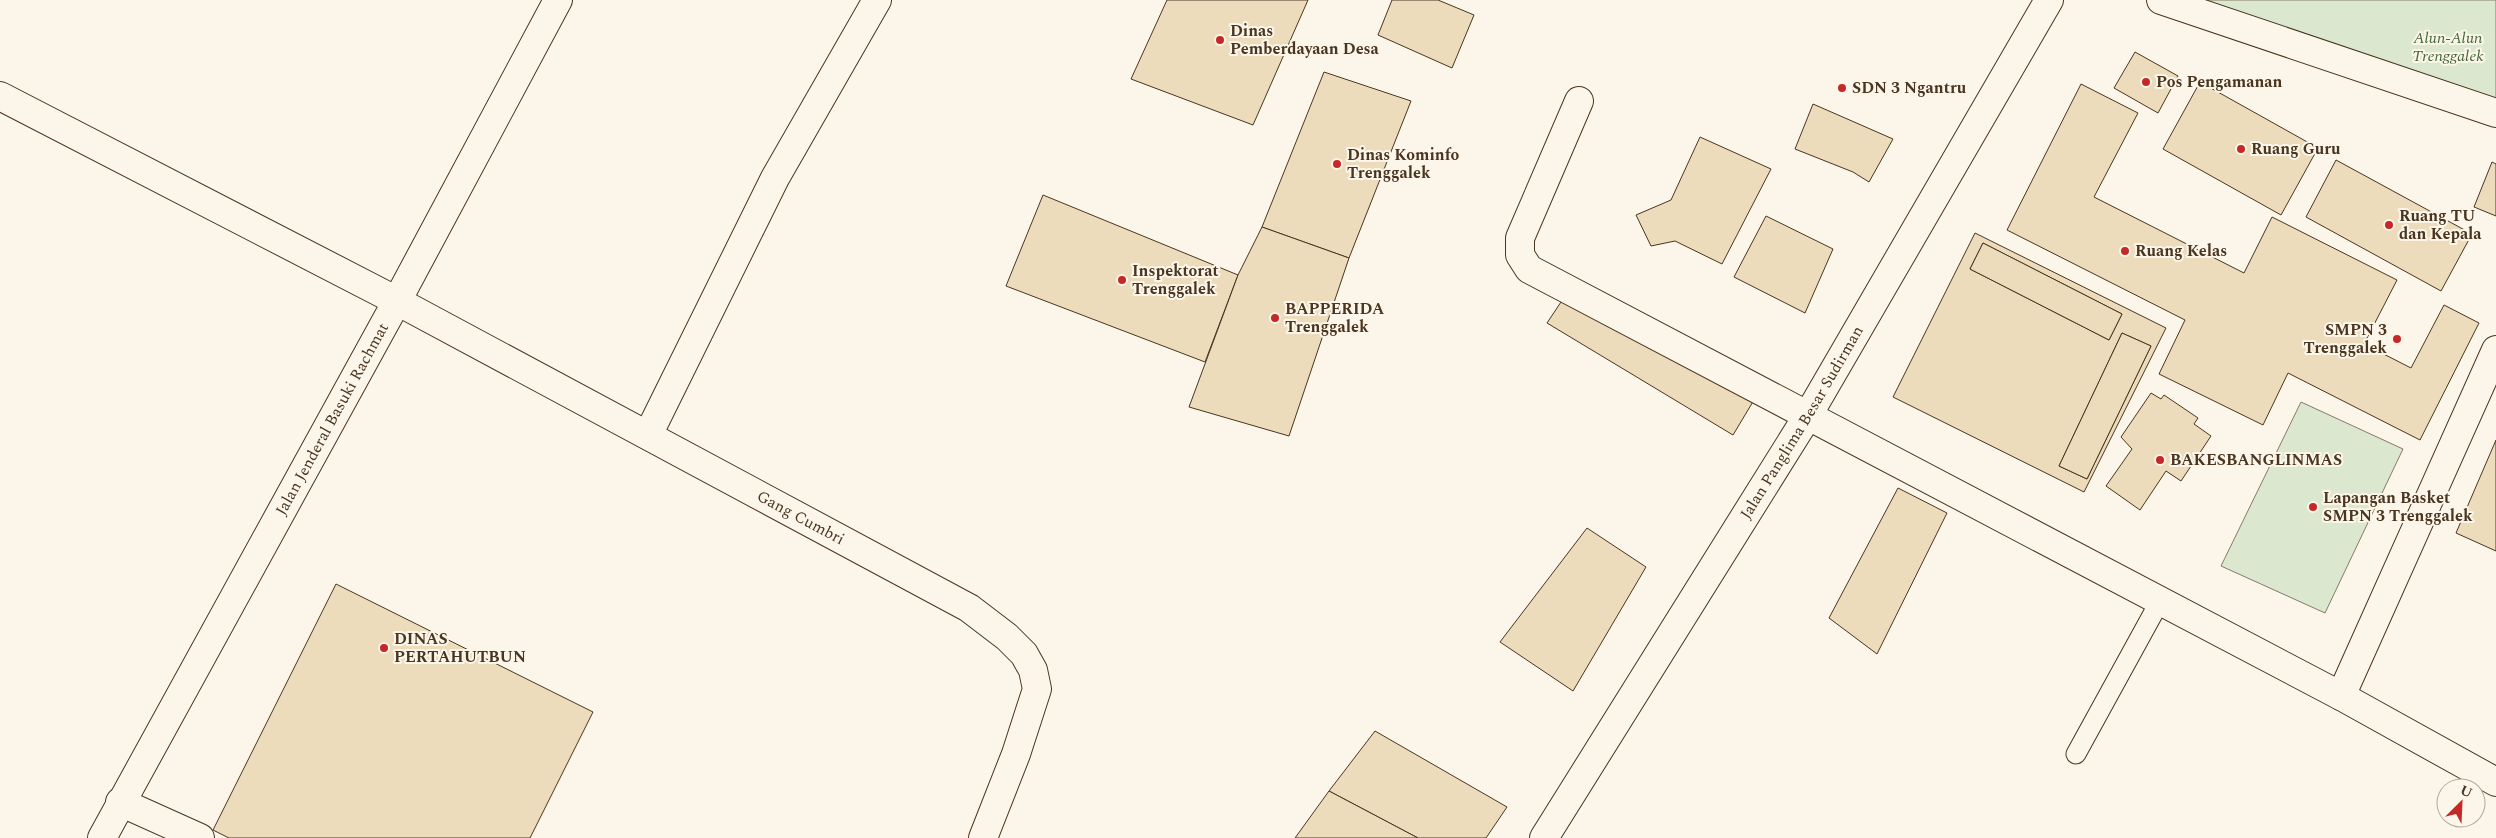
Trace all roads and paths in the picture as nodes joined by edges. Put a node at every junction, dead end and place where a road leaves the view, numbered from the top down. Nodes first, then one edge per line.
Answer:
1 (558, 0) edge
2 (877, 0) edge
3 (2049, 0) edge
4 (2161, 0) edge
5 (0, 96) edge
6 (1579, 101) dead end
7 (2496, 113) edge
8 (397, 301) junction
9 (2496, 350) edge
10 (1807, 417) junction
11 (648, 435) junction
12 (2160, 601) junction
13 (2341, 696) junction
14 (2076, 754) dead end
15 (2496, 782) edge
16 (120, 802) junction
17 (102, 838) edge
18 (200, 838) edge
19 (983, 838) edge
20 (1544, 838) edge

1 - 8 street, Jalan Jenderal Basuki Rachmat
2 - 11 street
3 - 10 street, Jalan Panglima Besar Sudirman
4 - 7 street
5 - 8 street, Gang Cumbri
6 - 10 street
8 - 11 street, Gang Cumbri
8 - 16 street, Jalan Jenderal Basuki Rachmat
9 - 13 street
10 - 12 street
10 - 20 street, Jalan Panglima Besar Sudirman
11 - 19 street, Gang Cumbri
12 - 13 street
12 - 14 lane
13 - 15 street
16 - 17 street, Jalan Jenderal Basuki Rachmat
16 - 18 street

